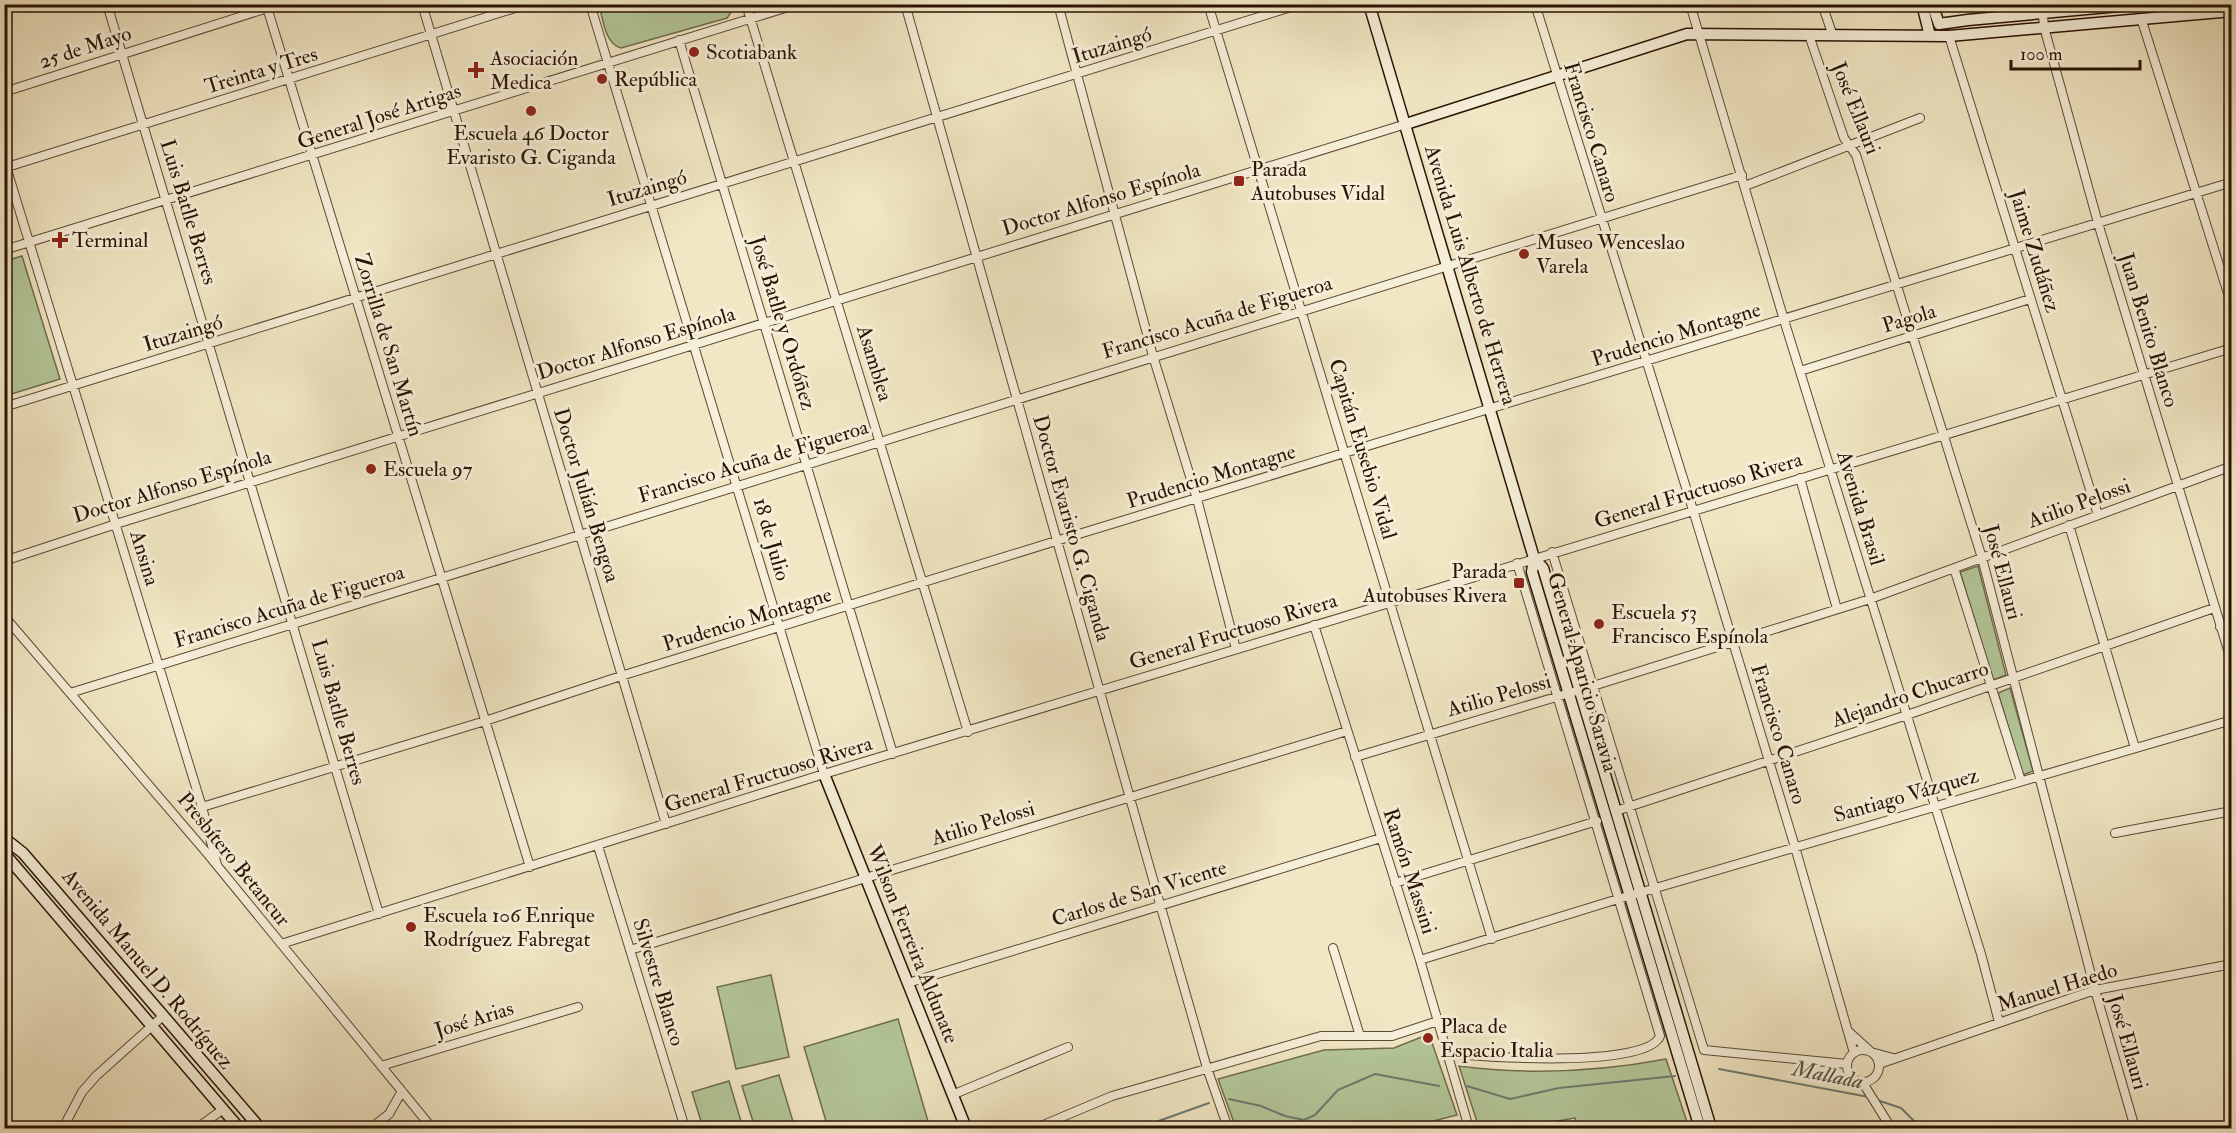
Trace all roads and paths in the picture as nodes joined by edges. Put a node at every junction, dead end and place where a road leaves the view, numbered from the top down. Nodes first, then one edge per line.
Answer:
1 (107, 4) edge
2 (280, 4) edge
3 (422, 4) edge
4 (528, 4) edge
5 (590, 4) edge
6 (746, 4) edge
7 (798, 4) edge
8 (905, 4) edge
9 (1058, 4) edge
10 (1208, 4) edge
11 (1301, 4) edge
12 (1369, 4) edge
13 (1535, 4) edge
14 (1690, 4) edge
15 (1822, 4) edge
16 (1922, 4) edge
17 (1932, 4) edge
18 (2141, 4) edge
19 (267, 6) edge
20 (2042, 9) edge
21 (2232, 11) edge
22 (2141, 18) junction
23 (750, 19) junction
24 (1943, 24) junction
25 (2044, 27) junction
26 (1216, 32) junction
27 (1699, 33) junction
28 (1809, 35) junction
29 (431, 36) junction
30 (1833, 36) junction
31 (1930, 36) junction
32 (1949, 36) junction
33 (679, 40) junction
34 (122, 54) junction
35 (607, 64) junction
36 (1077, 74) junction
37 (1557, 77) junction
38 (289, 80) junction
39 (4, 92) edge
40 (454, 111) junction
41 (938, 118) junction
42 (1920, 118) dead end
43 (1406, 124) junction
44 (143, 125) junction
45 (1849, 146) junction
46 (313, 157) junction
47 (794, 161) junction
48 (5, 165) edge
49 (1259, 171) junction
50 (1742, 175) junction
51 (2232, 182) edge
52 (722, 183) junction
53 (1745, 186) junction
54 (2194, 194) junction
55 (166, 201) junction
56 (650, 206) junction
57 (1115, 214) junction
58 (1600, 220) junction
59 (2098, 223) junction
60 (29, 243) junction
61 (2014, 248) junction
62 (4, 250) edge
63 (497, 255) junction
64 (978, 257) junction
65 (1448, 266) junction
66 (1897, 285) junction
67 (356, 298) junction
68 (2030, 299) junction
69 (838, 301) junction
70 (2232, 306) edge
71 (1301, 309) junction
72 (1784, 320) junction
73 (764, 323) junction
74 (1913, 336) junction
75 (210, 344) junction
76 (694, 345) junction
77 (2232, 348) edge
78 (1153, 356) junction
79 (1645, 362) junction
80 (1800, 371) junction
81 (2144, 374) junction
82 (73, 386) junction
83 (538, 394) junction
84 (1015, 399) junction
85 (2061, 399) junction
86 (4, 407) edge
87 (1491, 410) junction
88 (1944, 434) junction
89 (398, 437) junction
90 (880, 441) junction
91 (1346, 454) junction
92 (807, 464) junction
93 (2232, 466) edge
94 (1830, 469) junction
95 (1800, 478) junction
96 (250, 482) junction
97 (738, 486) junction
98 (2176, 486) junction
99 (1197, 499) junction
100 (1693, 510) junction
101 (2098, 515) junction
102 (116, 524) junction
103 (2069, 525) junction
104 (581, 534) junction
105 (1056, 541) junction
106 (1552, 552) junction
107 (1534, 558) junction
108 (1982, 558) junction
109 (4, 561) edge
110 (1517, 563) junction
111 (1954, 568) junction
112 (441, 578) junction
113 (923, 585) junction
114 (1870, 599) junction
115 (1390, 601) junction
116 (848, 607) junction
117 (2214, 608) junction
118 (1837, 609) junction
119 (4, 616) edge
120 (2232, 623) edge
121 (295, 625) junction
122 (1314, 625) junction
123 (2220, 627) junction
124 (780, 628) junction
125 (1732, 642) junction
126 (2105, 646) junction
127 (1236, 649) junction
128 (2232, 663) edge
129 (159, 665) junction
130 (621, 676) junction
131 (2012, 678) junction
132 (1593, 686) junction
133 (1992, 686) junction
134 (1101, 690) junction
135 (1574, 692) junction
136 (70, 693) junction
137 (1557, 697) junction
138 (1907, 715) junction
139 (2232, 720) edge
140 (485, 721) junction
141 (1347, 731) junction
142 (968, 732) junction
143 (1430, 734) junction
144 (2135, 748) junction
145 (893, 754) junction
146 (1355, 757) junction
147 (1769, 761) junction
148 (336, 767) junction
149 (824, 774) junction
150 (2039, 776) junction
151 (2022, 781) junction
152 (1130, 796) junction
153 (1630, 806) junction
154 (1935, 806) junction
155 (202, 807) junction
156 (1616, 810) junction
157 (2232, 811) edge
158 (1606, 818) junction
159 (1594, 821) junction
160 (666, 824) junction
161 (2115, 833) dead end
162 (4, 838) edge
163 (1381, 838) junction
164 (598, 846) junction
165 (1796, 846) junction
166 (4, 853) edge
167 (1468, 860) junction
168 (217, 865) junction
169 (530, 867) junction
170 (866, 878) junction
171 (1395, 883) junction
172 (1655, 888) junction
173 (1636, 894) junction
174 (1618, 899) junction
175 (1160, 904) junction
176 (379, 914) junction
177 (1492, 939) junction
178 (281, 944) junction
179 (1333, 948) dead end
180 (630, 950) junction
181 (1420, 960) junction
182 (2232, 964) edge
183 (908, 983) junction
184 (2095, 990) junction
185 (578, 1007) dead end
186 (163, 1016) junction
187 (1438, 1021) junction
188 (1999, 1023) junction
189 (151, 1026) junction
190 (1846, 1029) junction
191 (1359, 1036) junction
192 (1068, 1047) dead end
193 (1871, 1052) junction
194 (1446, 1053) junction
195 (1854, 1053) junction
196 (1897, 1058) junction
197 (1847, 1064) junction
198 (1879, 1064) junction
199 (381, 1066) junction
200 (1207, 1068) junction
201 (1865, 1087) junction
202 (402, 1091) junction
203 (952, 1095) junction
204 (222, 1110) junction
205 (63, 1128) edge
206 (197, 1128) edge
207 (239, 1128) edge
208 (260, 1128) edge
209 (371, 1128) edge
210 (432, 1128) edge
211 (685, 1128) edge
212 (966, 1128) edge
213 (1036, 1128) edge
214 (1228, 1128) edge
215 (1469, 1128) edge
216 (1700, 1128) edge
217 (1711, 1128) edge
218 (1891, 1128) edge
219 (2135, 1128) edge

1 - 34 street, Luis Batlle Berres
2 - 19 street, 25 de Mayo
3 - 29 street, Doctor Julián Bengoa
4 - 29 street, Treinta y Tres
5 - 35 street, 18 de Julio
6 - 23 street, Asamblea
7 - 23 street, General José Artigas
8 - 41 street, Doctor Evaristo G. Ciganda
9 - 36 street
10 - 26 street, Capitán Eusebio Vidal
11 - 26 street, Ituzaingó
12 - 43 street, Avenida Luis Alberto de Herrera
13 - 37 street, Francisco Canaro
14 - 27 street, Avenida Brasil
15 - 30 street, José Ellauri
16 - 31 street
17 - 24 street, Jaime Zudáñez
18 - 20 street
19 - 34 street, 25 de Mayo
19 - 38 street, Zorrilla de San Martín
20 - 24 street
20 - 25 street, Juan Benito Blanco
21 - 22 street, Doctor Alfonso Espínola
22 - 25 street, Doctor Alfonso Espínola
22 - 54 street
23 - 33 street, General José Artigas
23 - 47 street, Asamblea
24 - 31 street
24 - 32 street, Jaime Zudáñez
25 - 32 street, Doctor Alfonso Espínola
25 - 59 street, Juan Benito Blanco
26 - 36 street, Ituzaingó
26 - 49 street, Capitán Eusebio Vidal
27 - 28 street, Doctor Alfonso Espínola
27 - 37 street, Doctor Alfonso Espínola
27 - 50 street, Avenida Brasil
28 - 30 street, Doctor Alfonso Espínola
28 - 45 street, José Ellauri
29 - 38 street, Treinta y Tres
29 - 40 street, Doctor Julián Bengoa
30 - 31 street, Doctor Alfonso Espínola
31 - 32 street, Doctor Alfonso Espínola
32 - 61 street, Jaime Zudáñez
33 - 35 street, General José Artigas
33 - 52 street, José Batlle y Ordóñez
34 - 39 street, 25 de Mayo
34 - 44 street, Luis Batlle Berres
35 - 40 street, General José Artigas
35 - 56 street, 18 de Julio
36 - 41 street, Ituzaingó
36 - 57 street
37 - 43 street, Doctor Alfonso Espínola
37 - 58 street, Francisco Canaro
38 - 44 street, Treinta y Tres
38 - 46 street, Zorrilla de San Martín
40 - 46 street, General José Artigas
40 - 63 street, Doctor Julián Bengoa
41 - 47 street, Ituzaingó
41 - 64 street, Doctor Evaristo G. Ciganda
42 - 45 street
43 - 49 street, Doctor Alfonso Espínola
43 - 65 street, Avenida Luis Alberto de Herrera
44 - 48 street, Treinta y Tres
44 - 55 street, Luis Batlle Berres
45 - 53 street
45 - 66 street, José Ellauri
46 - 55 street, General José Artigas
46 - 67 street, Zorrilla de San Martín
47 - 52 street, Ituzaingó
47 - 69 street, Asamblea
48 - 60 street, Ansina
49 - 57 street, Doctor Alfonso Espínola
49 - 71 street, Capitán Eusebio Vidal
50 - 53 street, Avenida Brasil
50 - 58 street, Francisco Acuña de Figueroa
51 - 54 street, Prudencio Montagne
52 - 56 street, Ituzaingó
52 - 73 street, José Batlle y Ordóñez
53 - 72 street, Avenida Brasil
54 - 59 street, Prudencio Montagne
54 - 70 street
55 - 60 street, General José Artigas
55 - 75 street, Luis Batlle Berres
56 - 63 street, Ituzaingó
56 - 76 street, 18 de Julio
57 - 64 street, Doctor Alfonso Espínola
57 - 78 street
58 - 65 street, Francisco Acuña de Figueroa
58 - 79 street, Francisco Canaro
59 - 61 street, Prudencio Montagne
59 - 81 street, Juan Benito Blanco
60 - 62 street, General José Artigas
60 - 82 street, Ansina
61 - 66 street, Prudencio Montagne
61 - 68 street, Jaime Zudáñez
63 - 67 street, Ituzaingó
63 - 83 street, Doctor Julián Bengoa
64 - 69 street, Doctor Alfonso Espínola
64 - 84 street, Doctor Evaristo G. Ciganda
65 - 71 street, Francisco Acuña de Figueroa
65 - 87 street, Avenida Luis Alberto de Herrera
66 - 72 street, Prudencio Montagne
66 - 74 street, José Ellauri
67 - 75 street, Ituzaingó
67 - 89 street, Zorrilla de San Martín
68 - 74 street, Pagola
68 - 85 street, Jaime Zudáñez
69 - 73 street, Doctor Alfonso Espínola
69 - 90 street, Asamblea
71 - 78 street, Francisco Acuña de Figueroa
71 - 91 street, Capitán Eusebio Vidal
72 - 79 street, Prudencio Montagne
72 - 80 street, Avenida Brasil
73 - 76 street, Doctor Alfonso Espínola
73 - 92 street, José Batlle y Ordóñez
74 - 80 street, Pagola
74 - 88 street, José Ellauri
75 - 82 street, Ituzaingó
75 - 96 street, Luis Batlle Berres
76 - 83 street, Doctor Alfonso Espínola
76 - 97 street, 18 de Julio
77 - 81 street, General Fructuoso Rivera
78 - 84 street, Francisco Acuña de Figueroa
78 - 99 street
79 - 87 street, Prudencio Montagne
79 - 100 street, Francisco Canaro
80 - 94 street, Avenida Brasil
81 - 85 street, General Fructuoso Rivera
81 - 98 street, Juan Benito Blanco
82 - 86 street, Ituzaingó
82 - 102 street, Ansina
83 - 89 street, Doctor Alfonso Espínola
83 - 104 street, Doctor Julián Bengoa
84 - 90 street, Francisco Acuña de Figueroa
84 - 105 street, Doctor Evaristo G. Ciganda
85 - 88 street, General Fructuoso Rivera
85 - 101 street, Jaime Zudáñez
87 - 91 street, Prudencio Montagne
87 - 107 street, Avenida Luis Alberto de Herrera
88 - 94 street, General Fructuoso Rivera
88 - 108 street, José Ellauri
89 - 96 street, Doctor Alfonso Espínola
89 - 112 street, Zorrilla de San Martín
90 - 92 street, Francisco Acuña de Figueroa
90 - 113 street, Asamblea
91 - 99 street, Prudencio Montagne
91 - 115 street, Capitán Eusebio Vidal
92 - 97 street, Francisco Acuña de Figueroa
92 - 116 street, José Batlle y Ordóñez
93 - 98 street, Atilio Pelossi
94 - 95 street, General Fructuoso Rivera
94 - 114 street, Avenida Brasil
95 - 100 street, General Fructuoso Rivera
95 - 118 street
96 - 102 street, Doctor Alfonso Espínola
96 - 121 street, Luis Batlle Berres
97 - 104 street, Francisco Acuña de Figueroa
97 - 124 street, 18 de Julio
98 - 101 street, Atilio Pelossi
98 - 117 street, Juan Benito Blanco
99 - 105 street, Prudencio Montagne
99 - 127 street
100 - 106 street, General Fructuoso Rivera
100 - 125 street, Francisco Canaro
101 - 103 street, Atilio Pelossi
102 - 109 street, Doctor Alfonso Espínola
102 - 129 street, Ansina
103 - 108 street, Atilio Pelossi
103 - 126 street
104 - 112 street, Francisco Acuña de Figueroa
104 - 130 street, Doctor Julián Bengoa
105 - 113 street, Prudencio Montagne
105 - 134 street, Doctor Evaristo G. Ciganda
106 - 107 street, General Fructuoso Rivera
106 - 132 street, General Aparicio Saravia
107 - 110 street, General Fructuoso Rivera
107 - 135 street, General Aparicio Saravia
108 - 111 street, Atilio Pelossi
108 - 131 street, José Ellauri
110 - 115 street, General Fructuoso Rivera
110 - 137 street, General Aparicio Saravia
111 - 114 street, Atilio Pelossi
111 - 133 street, José Ellauri
112 - 121 street, Francisco Acuña de Figueroa
112 - 140 street, Zorrilla de San Martín
113 - 116 street, Prudencio Montagne
113 - 142 street, Asamblea
114 - 118 street, Atilio Pelossi
114 - 138 street, Avenida Brasil
115 - 122 street, General Fructuoso Rivera
115 - 143 street, Capitán Eusebio Vidal
116 - 124 street, Prudencio Montagne
116 - 145 street, José Batlle y Ordóñez
117 - 123 street, Juan Benito Blanco
117 - 126 street, Alejandro Chucarro
118 - 125 street, Atilio Pelossi
119 - 136 street, Presbítero Betancur
120 - 123 street
121 - 129 street, Francisco Acuña de Figueroa
121 - 148 street, Luis Batlle Berres
122 - 127 street, General Fructuoso Rivera
122 - 141 street, Ramón Massini
123 - 128 street, Juan Benito Blanco
124 - 130 street, Prudencio Montagne
124 - 149 street, 18 de Julio
125 - 132 street, Atilio Pelossi
125 - 147 street, Francisco Canaro
126 - 131 street, Alejandro Chucarro
126 - 144 street
127 - 134 street, General Fructuoso Rivera
129 - 136 street, Francisco Acuña de Figueroa
129 - 155 street, Ansina
130 - 140 street, Prudencio Montagne
130 - 160 street, Doctor Julián Bengoa
131 - 133 street, Alejandro Chucarro
131 - 150 street, José Ellauri
132 - 135 street, Atilio Pelossi
132 - 153 street, General Aparicio Saravia
133 - 138 street, Alejandro Chucarro
133 - 151 street, José Ellauri
134 - 142 street, General Fructuoso Rivera
134 - 152 street, Doctor Evaristo G. Ciganda
135 - 137 street, Atilio Pelossi
135 - 156 street, General Aparicio Saravia
135 - 158 street, General Aparicio Saravia
136 - 168 street, Presbítero Betancur
137 - 143 street, Atilio Pelossi
137 - 159 street, General Aparicio Saravia
138 - 147 street, Alejandro Chucarro
138 - 154 street, Avenida Brasil
139 - 144 street, Santiago Vázquez
140 - 148 street, Prudencio Montagne
140 - 169 street, Zorrilla de San Martín
141 - 146 street, Ramón Massini
141 - 152 street, Atilio Pelossi
142 - 145 street, General Fructuoso Rivera
143 - 146 street, Atilio Pelossi
143 - 167 street, Capitán Eusebio Vidal
144 - 150 street, Santiago Vázquez
145 - 149 street, General Fructuoso Rivera
146 - 163 street, Ramón Massini
147 - 153 street, Alejandro Chucarro
147 - 165 street, Francisco Canaro
148 - 155 street, Prudencio Montagne
148 - 176 street, Luis Batlle Berres
149 - 160 street, General Fructuoso Rivera
149 - 170 street, Wilson Ferreira Aldunate
150 - 151 street, Santiago Vázquez
150 - 184 street, José Ellauri
151 - 154 street, Santiago Vázquez
152 - 170 street, Atilio Pelossi
152 - 175 street, Doctor Evaristo G. Ciganda
153 - 156 street, Alejandro Chucarro
153 - 172 street, General Aparicio Saravia
154 - 165 street, Santiago Vázquez
154 - 188 street, Avenida Brasil
155 - 168 street, Ansina
156 - 173 street, General Aparicio Saravia
157 - 161 street
158 - 159 street
158 - 173 street, General Aparicio Saravia
159 - 167 street
159 - 174 street, General Aparicio Saravia
160 - 164 street, General Fructuoso Rivera
162 - 186 street, Avenida Manuel D. Rodríguez
163 - 171 street, Ramón Massini
163 - 175 street, Carlos de San Vicente
164 - 169 street, General Fructuoso Rivera
164 - 180 street, Silvestre Blanco
165 - 172 street, Santiago Vázquez
165 - 190 street, Francisco Canaro
166 - 189 street, Avenida Manuel D. Rodríguez
167 - 171 street
167 - 177 street, Capitán Eusebio Vidal
168 - 178 street, Presbítero Betancur
169 - 176 street, General Fructuoso Rivera
170 - 180 street, Atilio Pelossi
170 - 183 street, Wilson Ferreira Aldunate
171 - 181 street, Ramón Massini
172 - 173 street, Santiago Vázquez
172 - 197 street, General Aparicio Saravia
173 - 174 street, Santiago Vázquez
173 - 216 street, General Aparicio Saravia
173 - 217 street, General Aparicio Saravia
174 - 177 street, Santiago Vázquez
174 - 194 street, General Aparicio Saravia
175 - 183 street, Carlos de San Vicente
175 - 200 street, Doctor Evaristo G. Ciganda
176 - 178 street, General Fructuoso Rivera
177 - 181 street, Santiago Vázquez
178 - 199 street, Presbítero Betancur
179 - 191 street
180 - 211 street, Silvestre Blanco
181 - 187 street, Ramón Massini
182 - 184 street, Manuel Haedo
183 - 203 street, Wilson Ferreira Aldunate
184 - 188 street, Manuel Haedo
184 - 219 street, José Ellauri
185 - 199 street, José Arias
186 - 189 street
186 - 208 street, Avenida Manuel D. Rodríguez
187 - 191 street
187 - 194 street, Ramón Massini
188 - 196 street, Manuel Haedo
189 - 204 street, Avenida Manuel D. Rodríguez
189 - 205 street
190 - 193 street
190 - 195 street, Francisco Canaro
191 - 200 street
192 - 203 street
193 - 195 street
193 - 196 street
193 - 198 street
194 - 215 street, Ramón Massini
195 - 197 street
196 - 198 street, Manuel Haedo
197 - 201 street
198 - 201 street
199 - 202 street, Presbítero Betancur
200 - 213 street
200 - 214 street, Doctor Evaristo G. Ciganda
201 - 218 street
202 - 209 street
202 - 210 street, Presbítero Betancur
203 - 212 street, Wilson Ferreira Aldunate
204 - 206 street
204 - 207 street, Avenida Manuel D. Rodríguez

